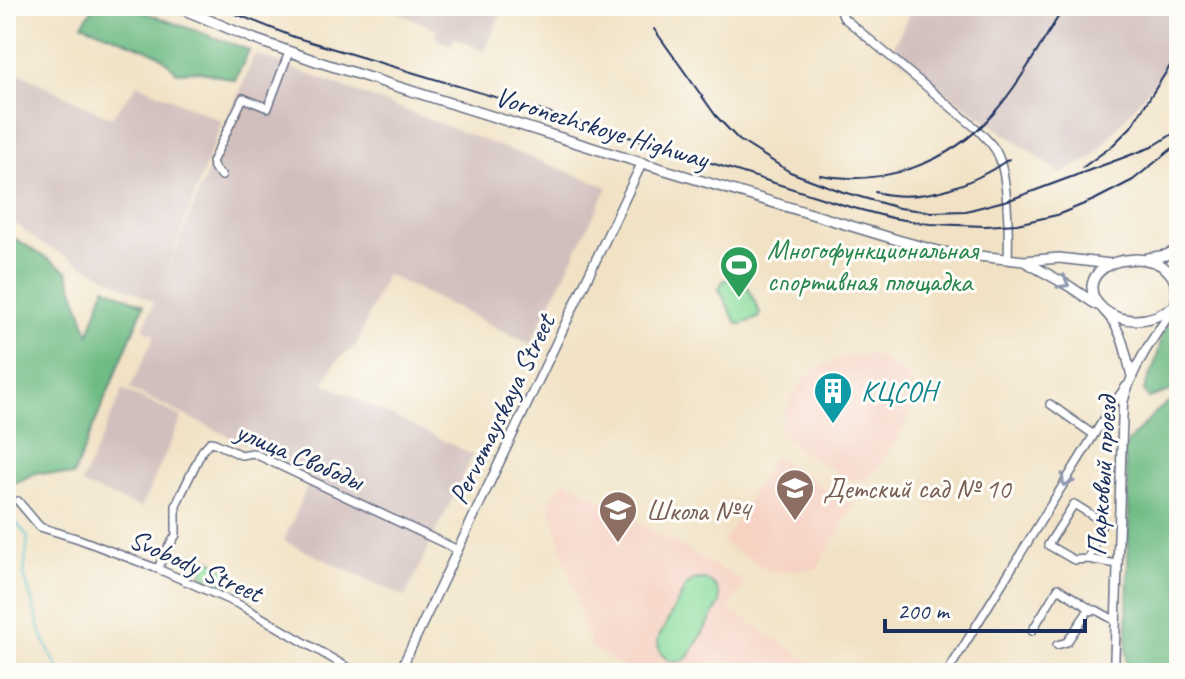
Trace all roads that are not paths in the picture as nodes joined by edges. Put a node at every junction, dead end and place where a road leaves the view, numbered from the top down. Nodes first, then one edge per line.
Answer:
1 (175, 6) edge
2 (839, 6) edge
3 (289, 52) junction
4 (642, 163) junction
5 (222, 176) dead end
6 (1179, 249) edge
7 (1008, 259) junction
8 (1142, 259) junction
9 (1024, 261) junction
10 (1111, 264) junction
11 (1177, 303) edge
12 (1101, 309) junction
13 (1132, 379) junction
14 (1050, 404) dead end
15 (1094, 435) junction
16 (18, 501) dead end
17 (458, 550) junction
18 (1088, 559) junction
19 (1117, 564) junction
20 (158, 569) junction
21 (1092, 610) junction
22 (1116, 621) junction
23 (1032, 631) dead end
24 (1057, 645) dead end
25 (357, 673) edge
26 (399, 673) edge
27 (947, 673) edge
28 (1114, 673) edge

1 - 3 main road, Voronezhskoye Highway
2 - 7 street
3 - 4 main road, Voronezhskoye Highway
3 - 5 street
4 - 7 main road, Voronezhskoye Highway
4 - 17 street, Pervomayskaya Street
6 - 8 main road
7 - 9 main road, Voronezhskoye Highway
8 - 10 main road
8 - 11 main road
9 - 10 main road
9 -> 12 main road
10 - 12 main road
11 - 12 main road
11 - 13 street, Парковый проезд
12 - 13 street, Парковый проезд
13 - 15 street
13 - 19 street, Парковый проезд
14 - 15 street
15 -> 27 street
16 - 20 street, Svobody Street
17 - 20 street, улица Свободы
17 - 26 street, Pervomayskaya Street
18 - 18 street
18 - 19 street
19 - 22 street, Парковый проезд
20 - 25 street, Svobody Street
21 - 22 street
21 - 23 street
21 - 24 street
22 - 28 street, Парковый проезд

